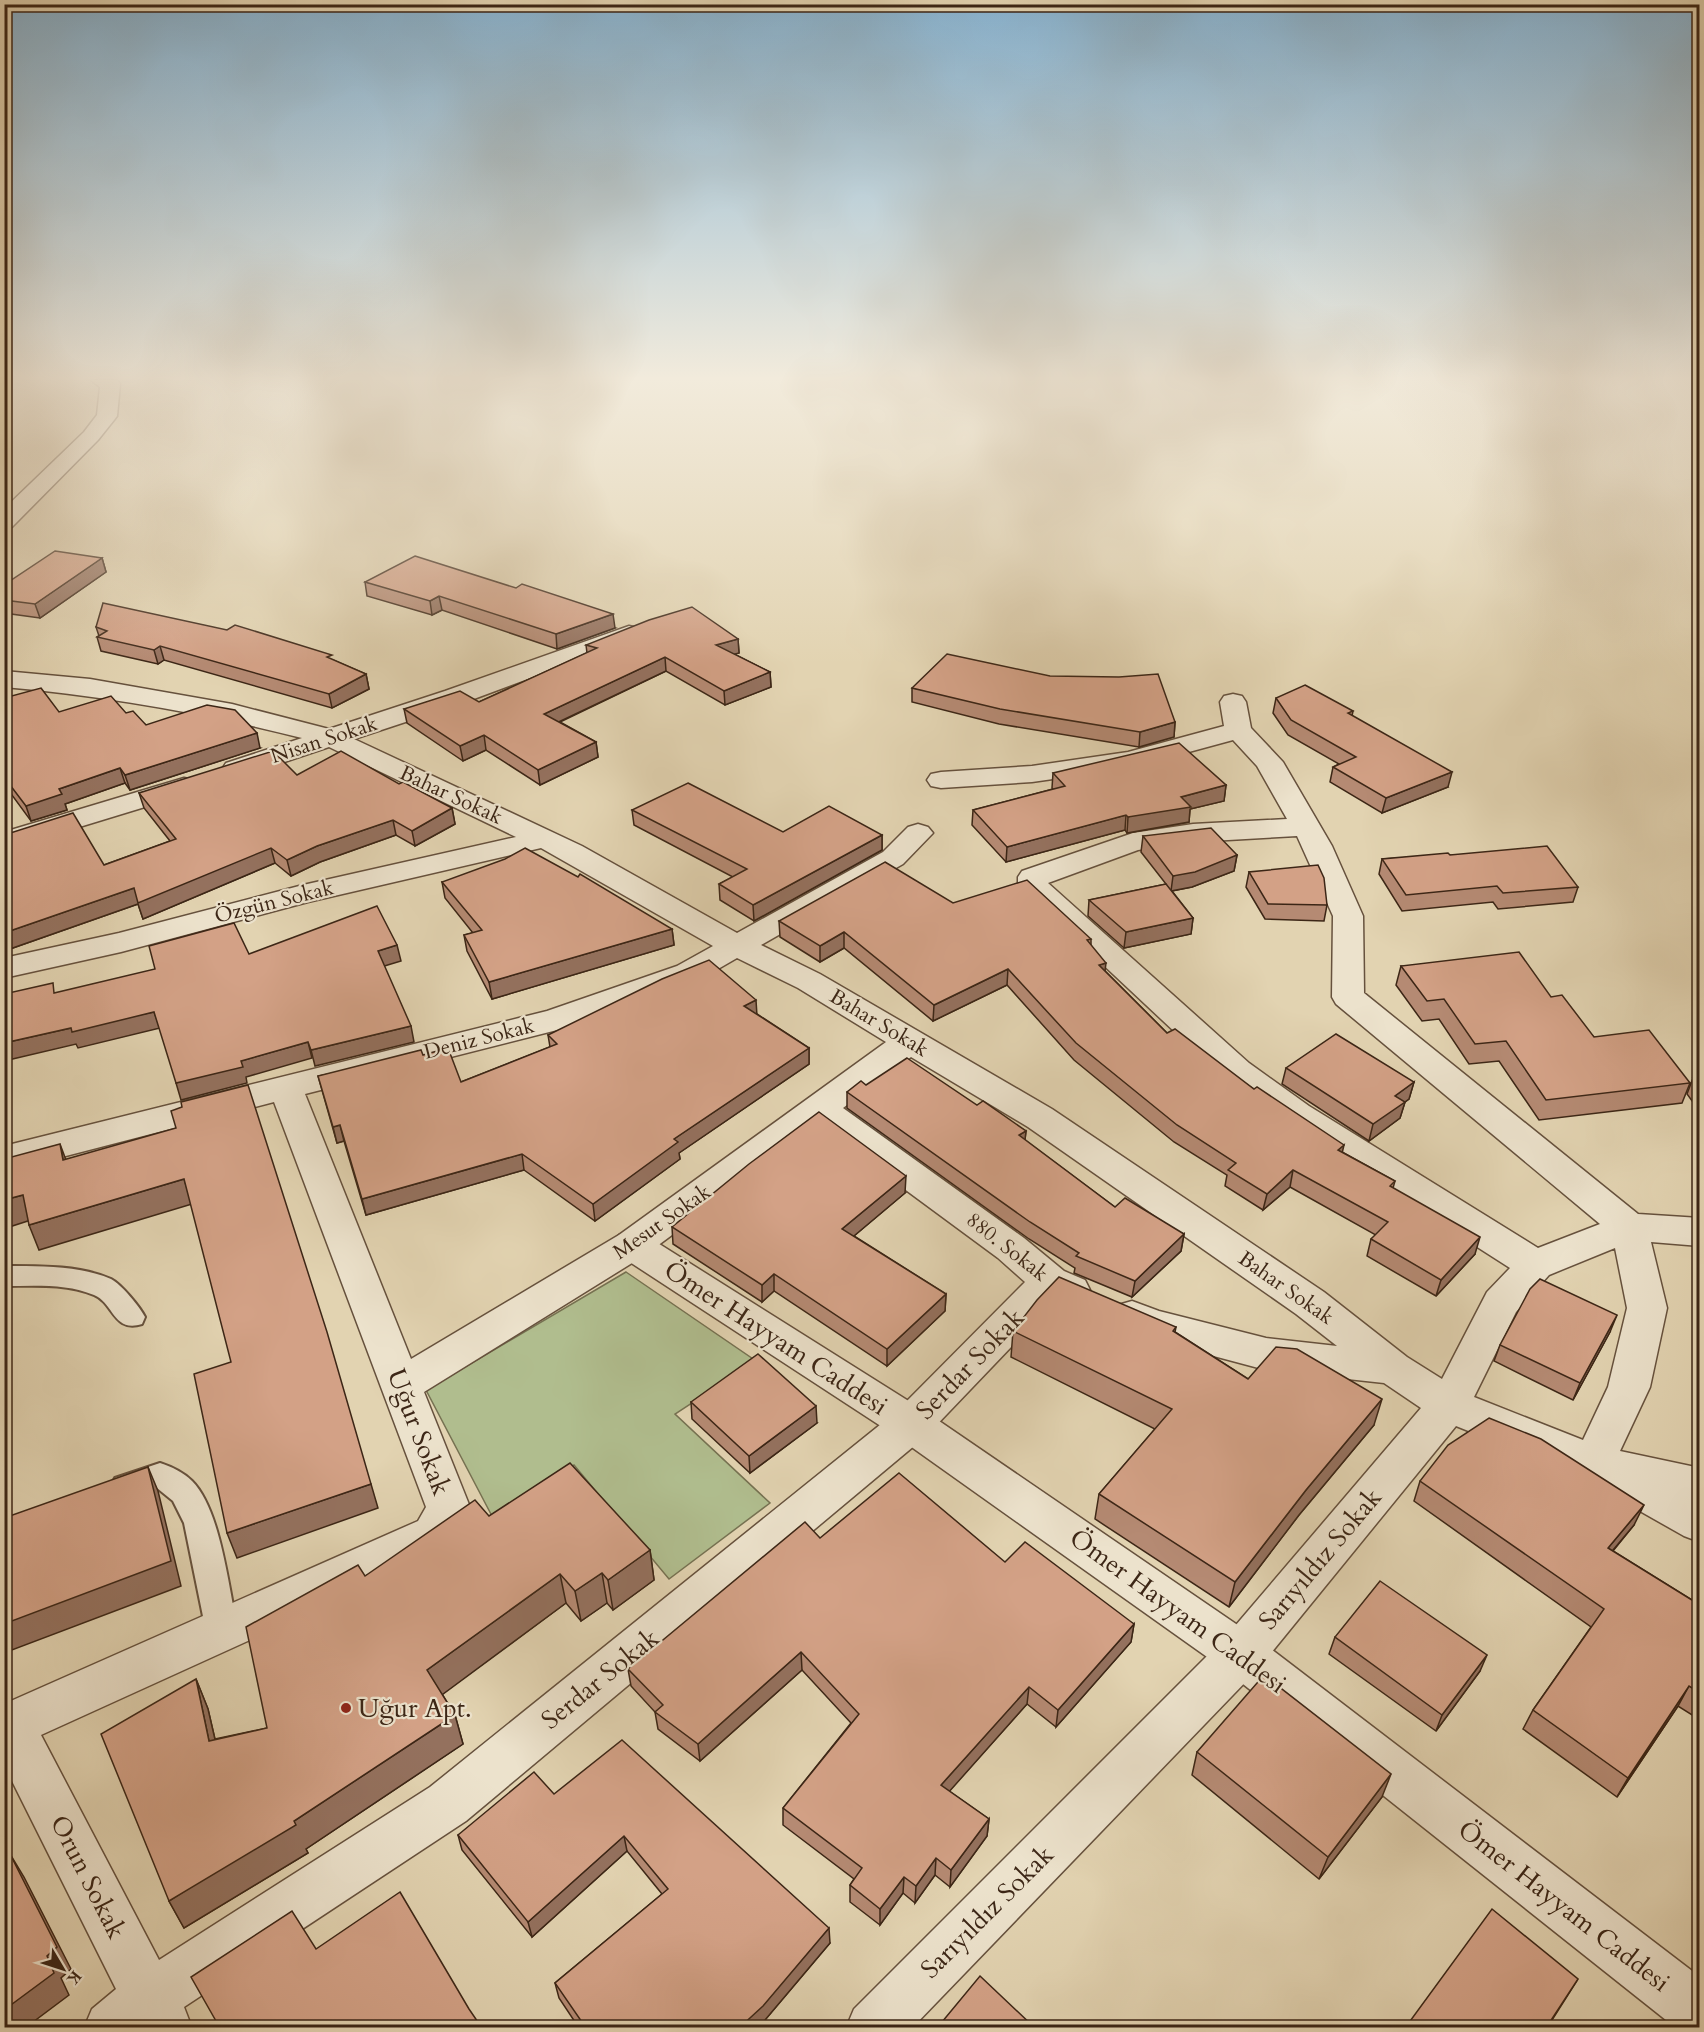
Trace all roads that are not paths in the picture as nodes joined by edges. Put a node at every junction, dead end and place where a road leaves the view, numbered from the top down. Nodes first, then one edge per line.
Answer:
1 (52, 475) edge
2 (4, 522) edge
3 (639, 629) edge
4 (4, 679) edge
5 (331, 738) junction
6 (941, 780) dead end
7 (1306, 827) junction
8 (918, 833) dead end
9 (544, 839) junction
10 (4, 841) edge
11 (737, 946) junction
12 (4, 968) edge
13 (910, 1041) junction
14 (286, 1089) junction
15 (820, 1109) junction
16 (4, 1159) edge
17 (1629, 1227) junction
18 (1700, 1232) edge
19 (632, 1245) junction
20 (1534, 1265) junction
21 (4, 1276) edge
22 (1050, 1281) junction
23 (132, 1317) dead end
24 (1393, 1368) junction
25 (402, 1385) junction
26 (1449, 1405) junction
27 (911, 1424) junction
28 (1593, 1463) junction
29 (1700, 1486) edge
30 (104, 1494) edge
31 (1700, 1523) edge
32 (222, 1631) junction
33 (1241, 1654) junction
34 (8, 1728) edge
35 (1700, 2012) edge
36 (142, 2018) edge
37 (873, 2028) edge

1 - 2 street
3 - 5 street, Nisan Sokak
4 - 5 street, Bahar Sokak
5 - 9 street, Bahar Sokak
5 - 10 street, Nisan Sokak
6 - 7 street
7 - 17 street
7 - 20 street
8 - 11 street, Deniz Sokak
9 - 11 street, Bahar Sokak
9 - 12 street, Özgün Sokak
11 - 13 street, Bahar Sokak
11 - 14 street, Deniz Sokak
13 - 15 street, Mesut Sokak
13 - 24 street, Bahar Sokak
14 - 16 street, Deniz Sokak
14 - 25 street, Uğur Sokak
15 - 19 street, Mesut Sokak
15 - 22 street, 880. Sokak
17 - 18 street
17 - 20 street, Sarıyıldız Sokak
17 - 28 street
19 - 25 street, Mesut Sokak
19 - 27 street, Ömer Hayyam Caddesi
20 - 26 street, Sarıyıldız Sokak
21 - 23 lane
22 - 24 street, 880. Sokak
22 - 27 street, Serdar Sokak
24 - 26 street, Bahar Sokak
25 - 32 street, Uğur Sokak
26 - 28 street, Bahar Sokak
26 - 33 street, Sarıyıldız Sokak
27 - 33 street, Ömer Hayyam Caddesi
27 - 36 street, Serdar Sokak
28 - 29 street, Bahar Sokak
28 - 31 street
30 - 32 lane
32 - 34 street, Uğur Sokak
33 - 35 street, Ömer Hayyam Caddesi
33 - 37 street, Sarıyıldız Sokak
34 - 36 street, Orun Sokak

